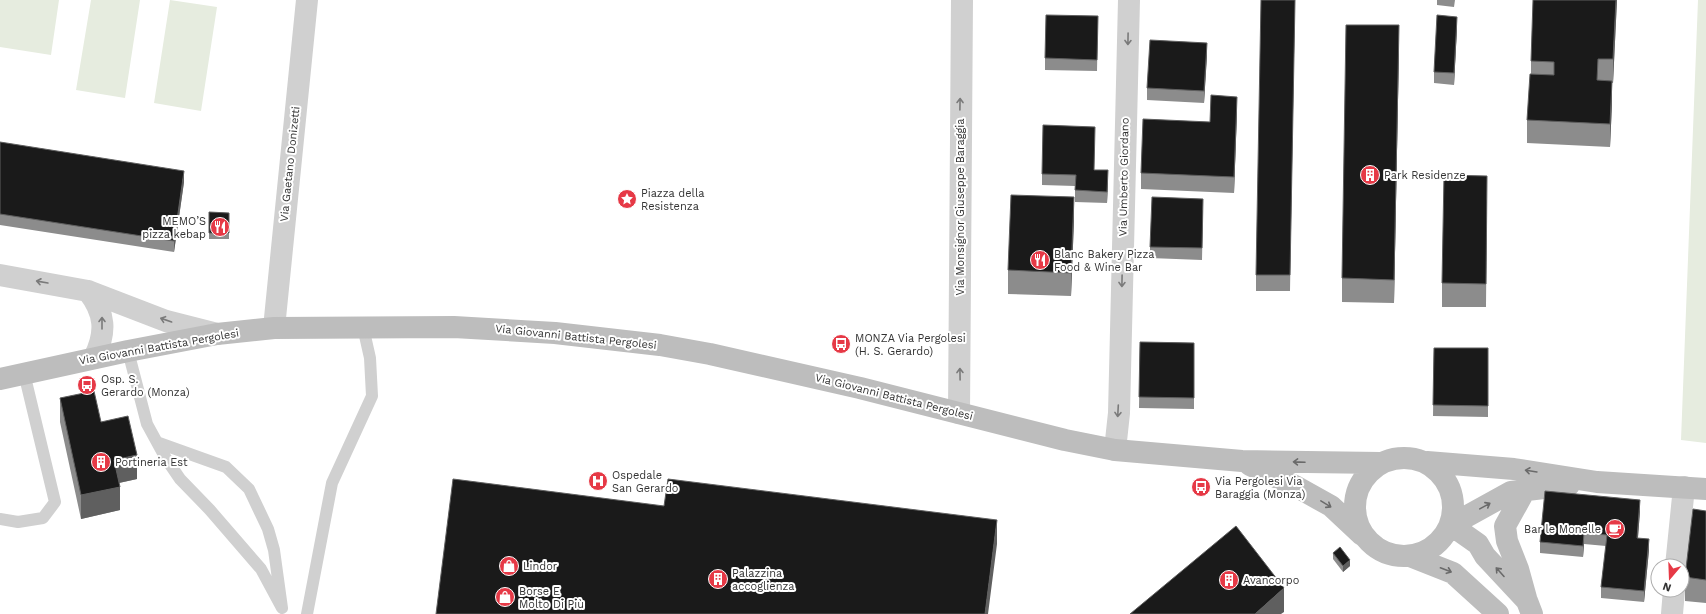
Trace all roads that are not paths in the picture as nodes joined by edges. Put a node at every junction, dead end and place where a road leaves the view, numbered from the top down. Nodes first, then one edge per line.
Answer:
1 (307, 0) edge
2 (962, 0) edge
3 (1129, 0) edge
4 (0, 275) edge
5 (88, 290) junction
6 (363, 327) junction
7 (274, 328) junction
8 (217, 334) junction
9 (128, 351) junction
10 (94, 358) junction
11 (24, 373) junction
12 (0, 379) edge
13 (959, 413) junction
14 (159, 443) junction
15 (1115, 450) junction
16 (1242, 461) junction
17 (1427, 462) junction
18 (1380, 463) junction
19 (1597, 482) junction
20 (1684, 486) junction
21 (1706, 489) edge
22 (1525, 490) junction
23 (0, 519) edge
24 (1451, 525) junction
25 (1366, 538) junction
26 (1410, 556) junction
27 (1677, 558) edge
28 (1673, 598) edge
29 (1529, 608) edge
30 (281, 611) edge
31 (308, 614) edge
32 (1498, 614) edge
33 (1672, 614) edge

1 - 7 street, Via Gaetano Donizetti
13 -> 2 street, Via Monsignor Giuseppe Baraggia
3 -> 15 street, Via Umberto Giordano
5 -> 4 street
8 -> 5 street
10 -> 5 street
6 - 7 street, Via Giovanni Battista Pergolesi
6 - 13 street, Via Giovanni Battista Pergolesi
6 - 31 lane
7 - 8 street, Via Giovanni Battista Pergolesi
8 - 9 street, Via Giovanni Battista Pergolesi
9 - 10 street, Via Giovanni Battista Pergolesi
9 - 14 lane
10 - 11 street, Via Giovanni Battista Pergolesi
11 - 12 street, Via Giovanni Battista Pergolesi
11 - 23 lane
13 - 15 street, Via Giovanni Battista Pergolesi
14 - 30 lane
14 - 30 lane
15 - 16 street, Via Giovanni Battista Pergolesi
18 -> 16 street, Via Giovanni Battista Pergolesi
16 -> 25 street, Via Giovanni Battista Pergolesi
17 - 18 street
19 -> 17 street
17 - 24 street
18 - 25 street
19 - 20 street
19 - 22 street
20 - 21 street
20 - 27 street
24 -> 22 street
22 - 29 street
24 - 26 street
29 -> 24 street
25 - 26 street
26 -> 32 street
28 - 33 street

